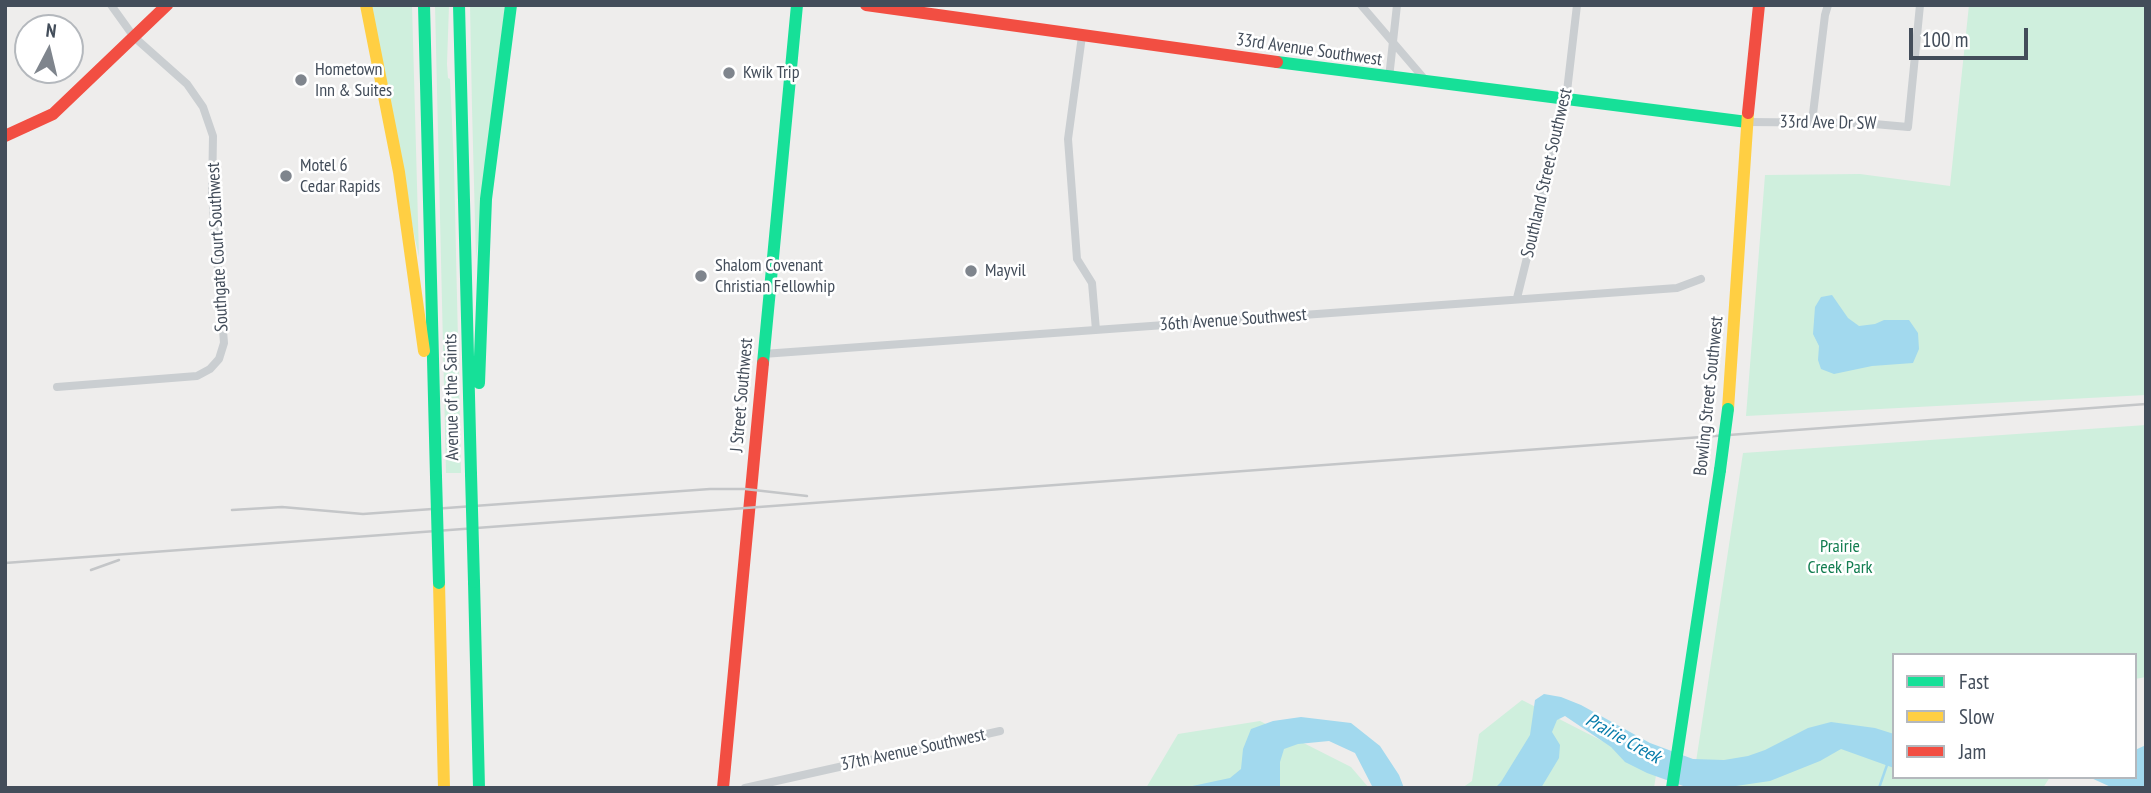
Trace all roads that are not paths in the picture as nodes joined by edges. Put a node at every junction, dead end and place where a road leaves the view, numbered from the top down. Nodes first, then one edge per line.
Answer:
1 (111, 5) edge
2 (167, 5) edge
3 (366, 5) edge
4 (424, 5) edge
5 (459, 5) edge
6 (511, 5) edge
7 (797, 5) edge
8 (866, 5) edge
9 (1361, 5) edge
10 (1397, 5) edge
11 (1577, 5) edge
12 (1759, 5) edge
13 (1828, 5) edge
14 (1914, 5) edge
15 (1920, 6) edge
16 (891, 7) edge
17 (1082, 36) junction
18 (134, 37) junction
19 (1393, 43) junction
20 (1389, 78) junction
21 (1427, 82) junction
22 (1566, 100) junction
23 (1811, 121) junction
24 (1747, 122) junction
25 (5, 135) edge
26 (1701, 279) dead end
27 (1517, 298) junction
28 (1096, 330) junction
29 (763, 354) junction
30 (57, 387) dead end
31 (435, 434) junction
32 (471, 459) junction
33 (1000, 731) dead end
34 (444, 788) edge
35 (479, 788) edge
36 (723, 788) edge
37 (745, 788) edge
38 (1672, 788) edge

1 - 18 street, Southgate Court Southwest
2 - 18 main road
3 - 31 main road
4 - 31 main road, Avenue of the Saints
5 - 32 main road, Avenue of the Saints
6 - 32 main road
7 - 29 main road, J Street Southwest
8 - 16 main road, 33rd Avenue Southwest
9 - 19 street
10 - 19 street
11 - 22 street, Southland Street Southwest
12 - 24 main road, Bowling Street Southwest
13 - 23 street
14 - 15 street
15 - 23 street, 33rd Ave Dr SW
16 - 17 main road, 33rd Avenue Southwest
17 - 20 main road, 33rd Avenue Southwest
17 - 28 street
18 - 25 main road
18 - 30 street, Southgate Court Southwest
19 - 20 street
19 - 21 street
20 - 21 main road, 33rd Avenue Southwest
21 - 22 main road, 33rd Avenue Southwest
22 - 24 main road, 33rd Avenue Southwest
22 - 27 street, Southland Street Southwest
23 - 24 street, 33rd Ave Dr SW
24 - 38 main road, Bowling Street Southwest, bridge
26 - 27 street, 36th Avenue Southwest
27 - 28 street, 36th Avenue Southwest
28 - 29 street, 36th Avenue Southwest
29 - 36 main road, J Street Southwest
31 - 34 main road, Avenue of the Saints, bridge
32 - 35 main road, Avenue of the Saints, bridge
33 - 37 street, 37th Avenue Southwest

